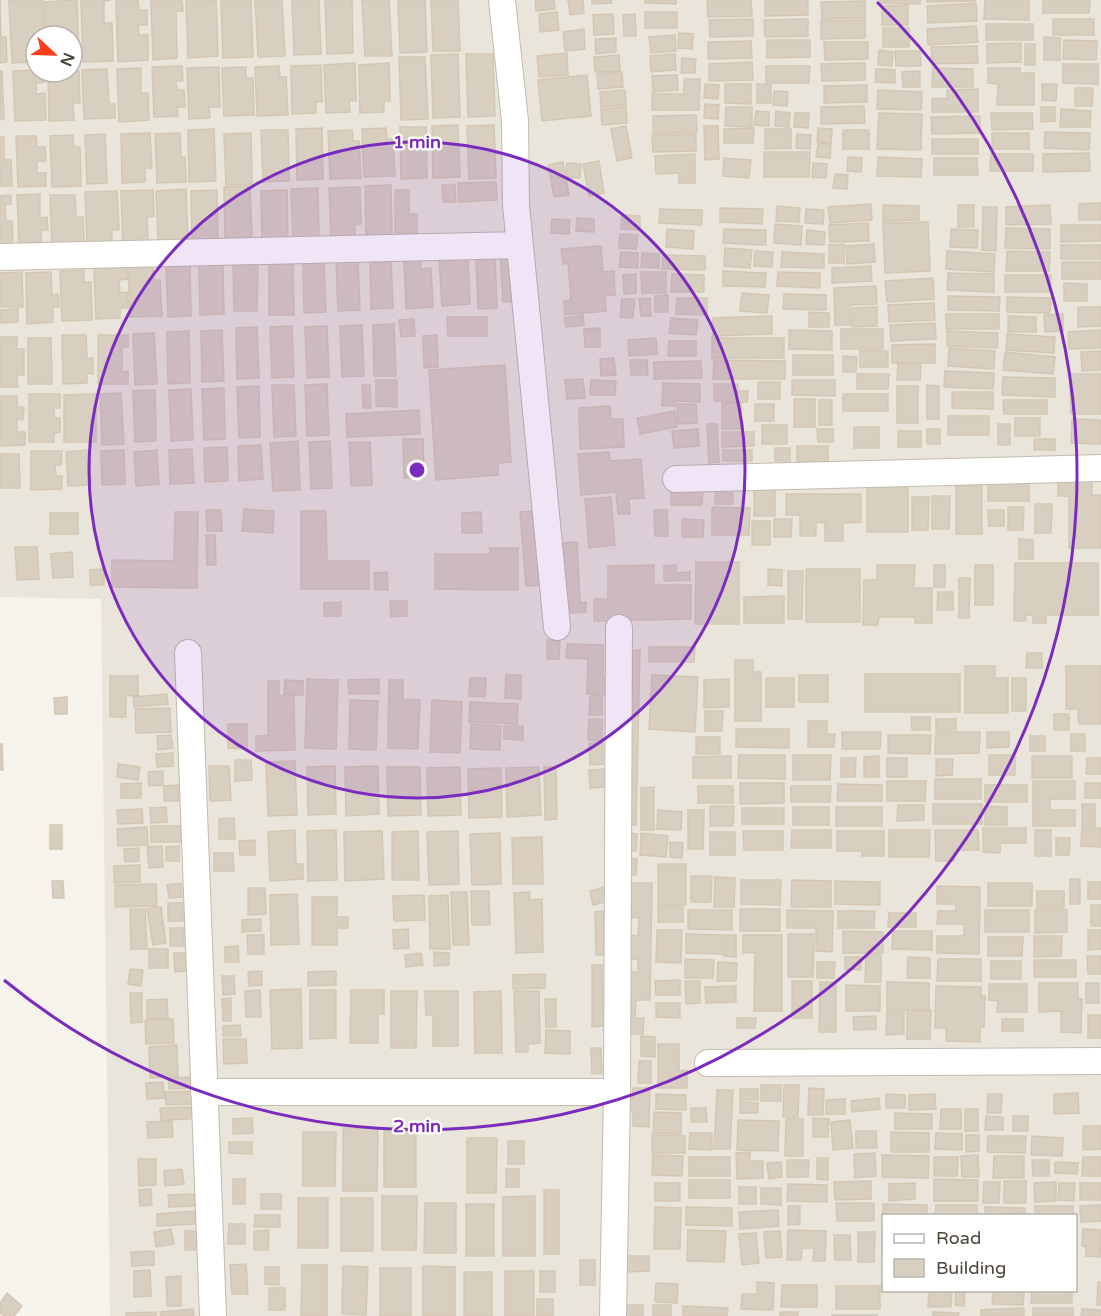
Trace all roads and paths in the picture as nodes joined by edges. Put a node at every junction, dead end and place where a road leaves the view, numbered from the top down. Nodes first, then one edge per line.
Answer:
1 (502, 0) edge
2 (519, 245) junction
3 (0, 257) edge
4 (1101, 468) edge
5 (676, 479) dead end
6 (557, 627) dead end
7 (619, 628) dead end
8 (188, 653) dead end
9 (1101, 1061) edge
10 (708, 1063) dead end
11 (204, 1092) junction
12 (617, 1092) junction
13 (213, 1316) edge
14 (613, 1316) edge

1 - 2 street
2 - 3 street
2 - 6 street
4 - 5 street
7 - 12 street
8 - 11 street
9 - 10 street
11 - 12 street
11 - 13 street
12 - 14 street

